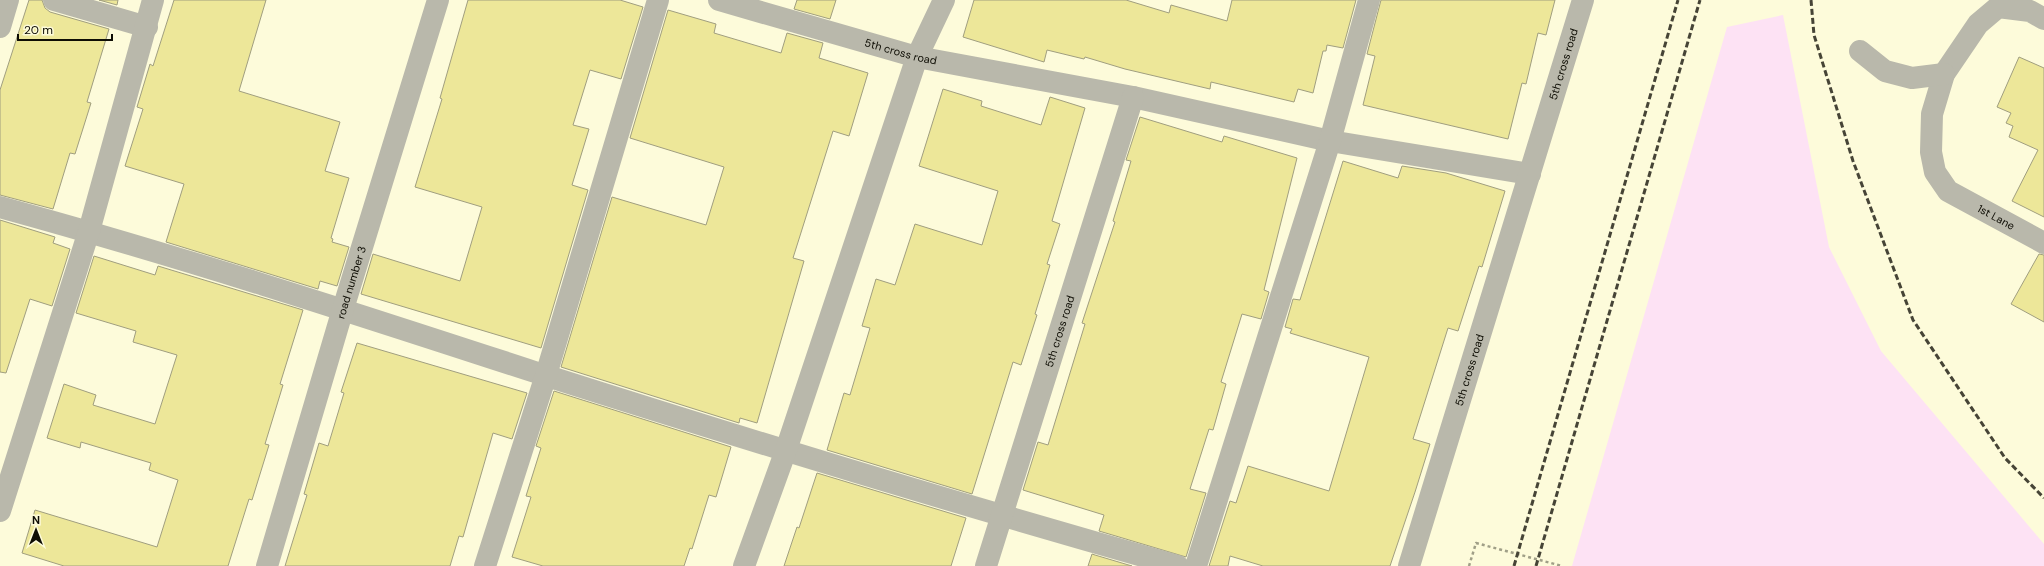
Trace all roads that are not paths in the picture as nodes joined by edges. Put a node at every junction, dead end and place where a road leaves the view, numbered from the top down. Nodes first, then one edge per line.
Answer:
1 (8, 0) edge
2 (54, 0) edge
3 (153, 0) edge
4 (438, 0) edge
5 (658, 0) edge
6 (718, 0) edge
7 (944, 0) edge
8 (1369, 0) edge
9 (1583, 0) edge
10 (1996, 3) edge
11 (2034, 10) edge
12 (146, 26) junction
13 (0, 27) edge
14 (1860, 51) dead end
15 (917, 57) junction
16 (1944, 74) junction
17 (1133, 97) junction
18 (1330, 141) junction
19 (1530, 174) junction
20 (0, 206) edge
21 (89, 231) junction
22 (2044, 243) edge
23 (343, 309) junction
24 (546, 375) junction
25 (786, 450) junction
26 (0, 511) edge
27 (1000, 516) junction
28 (267, 566) edge
29 (485, 566) edge
30 (744, 566) edge
31 (986, 566) edge
32 (1178, 566) edge
33 (1196, 566) edge
34 (1409, 566) edge

1 - 13 street
2 - 12 street
3 - 12 street
4 - 23 street, road number 3
5 - 24 street
6 - 15 street, 5th cross road
7 - 15 street
8 - 18 street
9 - 19 street, 5th cross road
10 - 11 street
10 - 16 street
12 - 21 street
14 - 16 street
15 - 17 street, 5th cross road
15 - 25 street
16 - 22 street, 1st Lane
17 - 18 street, 5th cross road
17 - 27 street, 5th cross road
18 - 19 street, 5th cross road
18 - 33 street
19 - 34 street, 5th cross road
20 - 21 street
21 - 23 street
21 - 26 street
23 - 24 street
23 - 28 street, road number 3
24 - 25 street
24 - 29 street
25 - 27 street
25 - 30 street
27 - 31 street, 5th cross road
27 - 32 street

